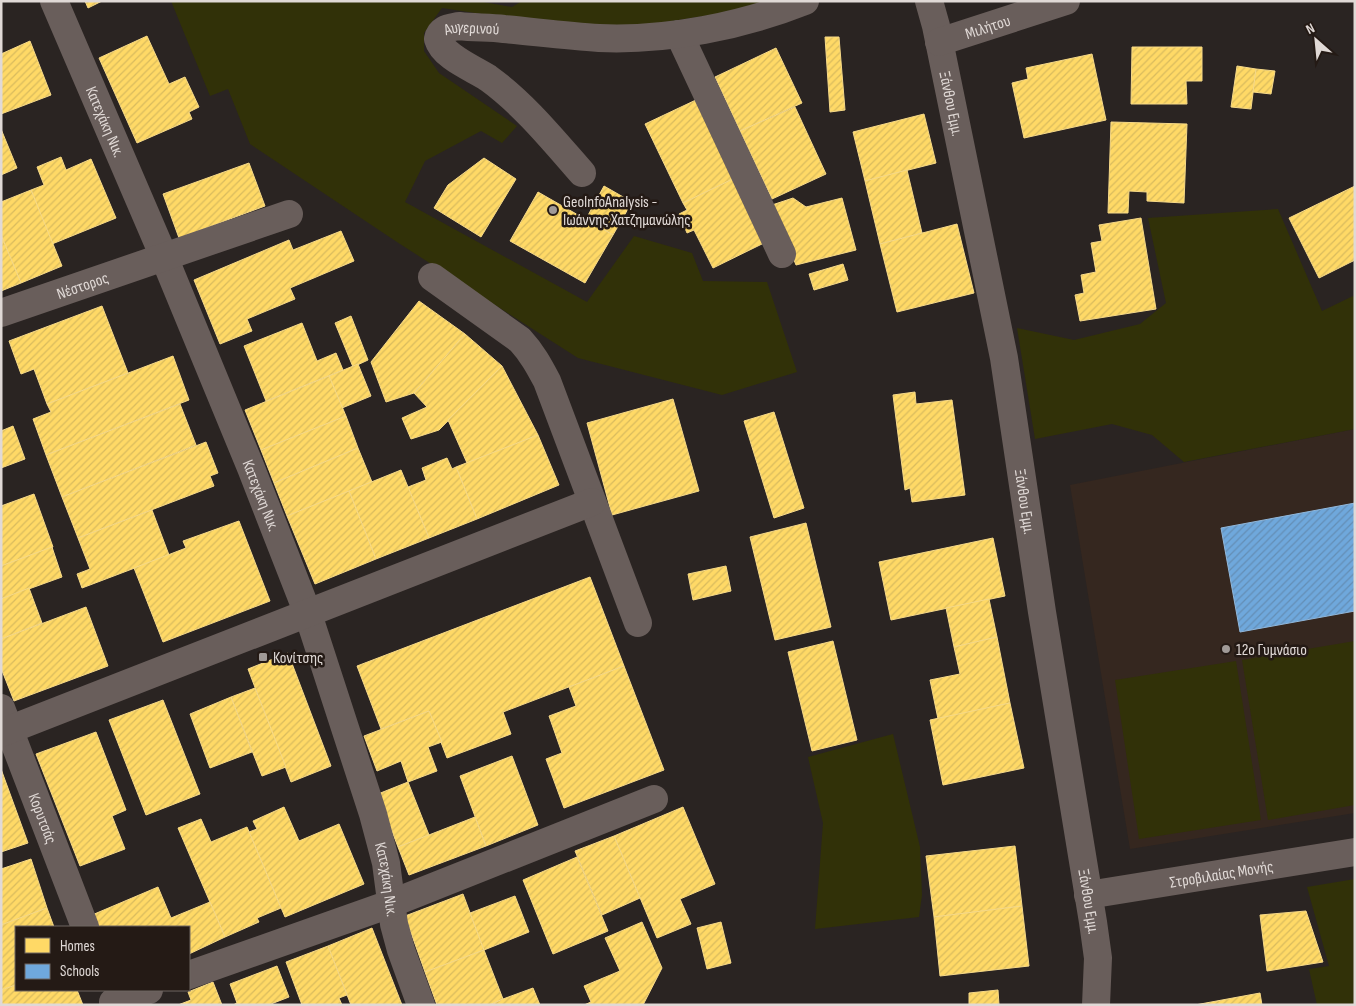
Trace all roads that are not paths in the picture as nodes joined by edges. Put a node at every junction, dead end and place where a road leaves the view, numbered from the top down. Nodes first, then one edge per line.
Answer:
1 (54, 1) edge
2 (805, 1) edge
3 (929, 1) edge
4 (1066, 1) edge
5 (680, 34) junction
6 (939, 42) junction
7 (582, 173) dead end
8 (289, 214) dead end
9 (782, 254) dead end
10 (164, 257) junction
11 (432, 277) dead end
12 (1, 313) edge
13 (592, 502) junction
14 (308, 614) junction
15 (638, 624) dead end
16 (4, 724) edge
17 (654, 799) dead end
18 (1355, 852) edge
19 (1088, 895) junction
20 (390, 904) junction
21 (85, 926) edge
22 (190, 975) edge
23 (145, 991) edge
24 (112, 999) edge
25 (421, 1005) edge
26 (1096, 1005) edge

1 - 10 street, Κατεχάκη Νικ.
2 - 5 street, Αυγερινού
3 - 6 street, Ξάνθου Εμμ.
4 - 6 street, Μιλήτου
5 - 7 street, Αυγερινού
5 - 9 street
6 - 19 street, Ξάνθου Εμμ.
8 - 10 street, Νέστορος
10 - 12 street, Νέστορος
10 - 14 street, Κατεχάκη Νικ.
11 - 13 street
13 - 14 street
13 - 15 street
14 - 16 street
14 - 20 street, Κατεχάκη Νικ.
16 - 21 street, Κορυτσάς
17 - 20 street
18 - 19 street, Στροβιλαίας Μονής
19 - 26 street, Ξάνθου Εμμ.
20 - 22 street
20 - 25 street, Κατεχάκη Νικ.
23 - 24 street

